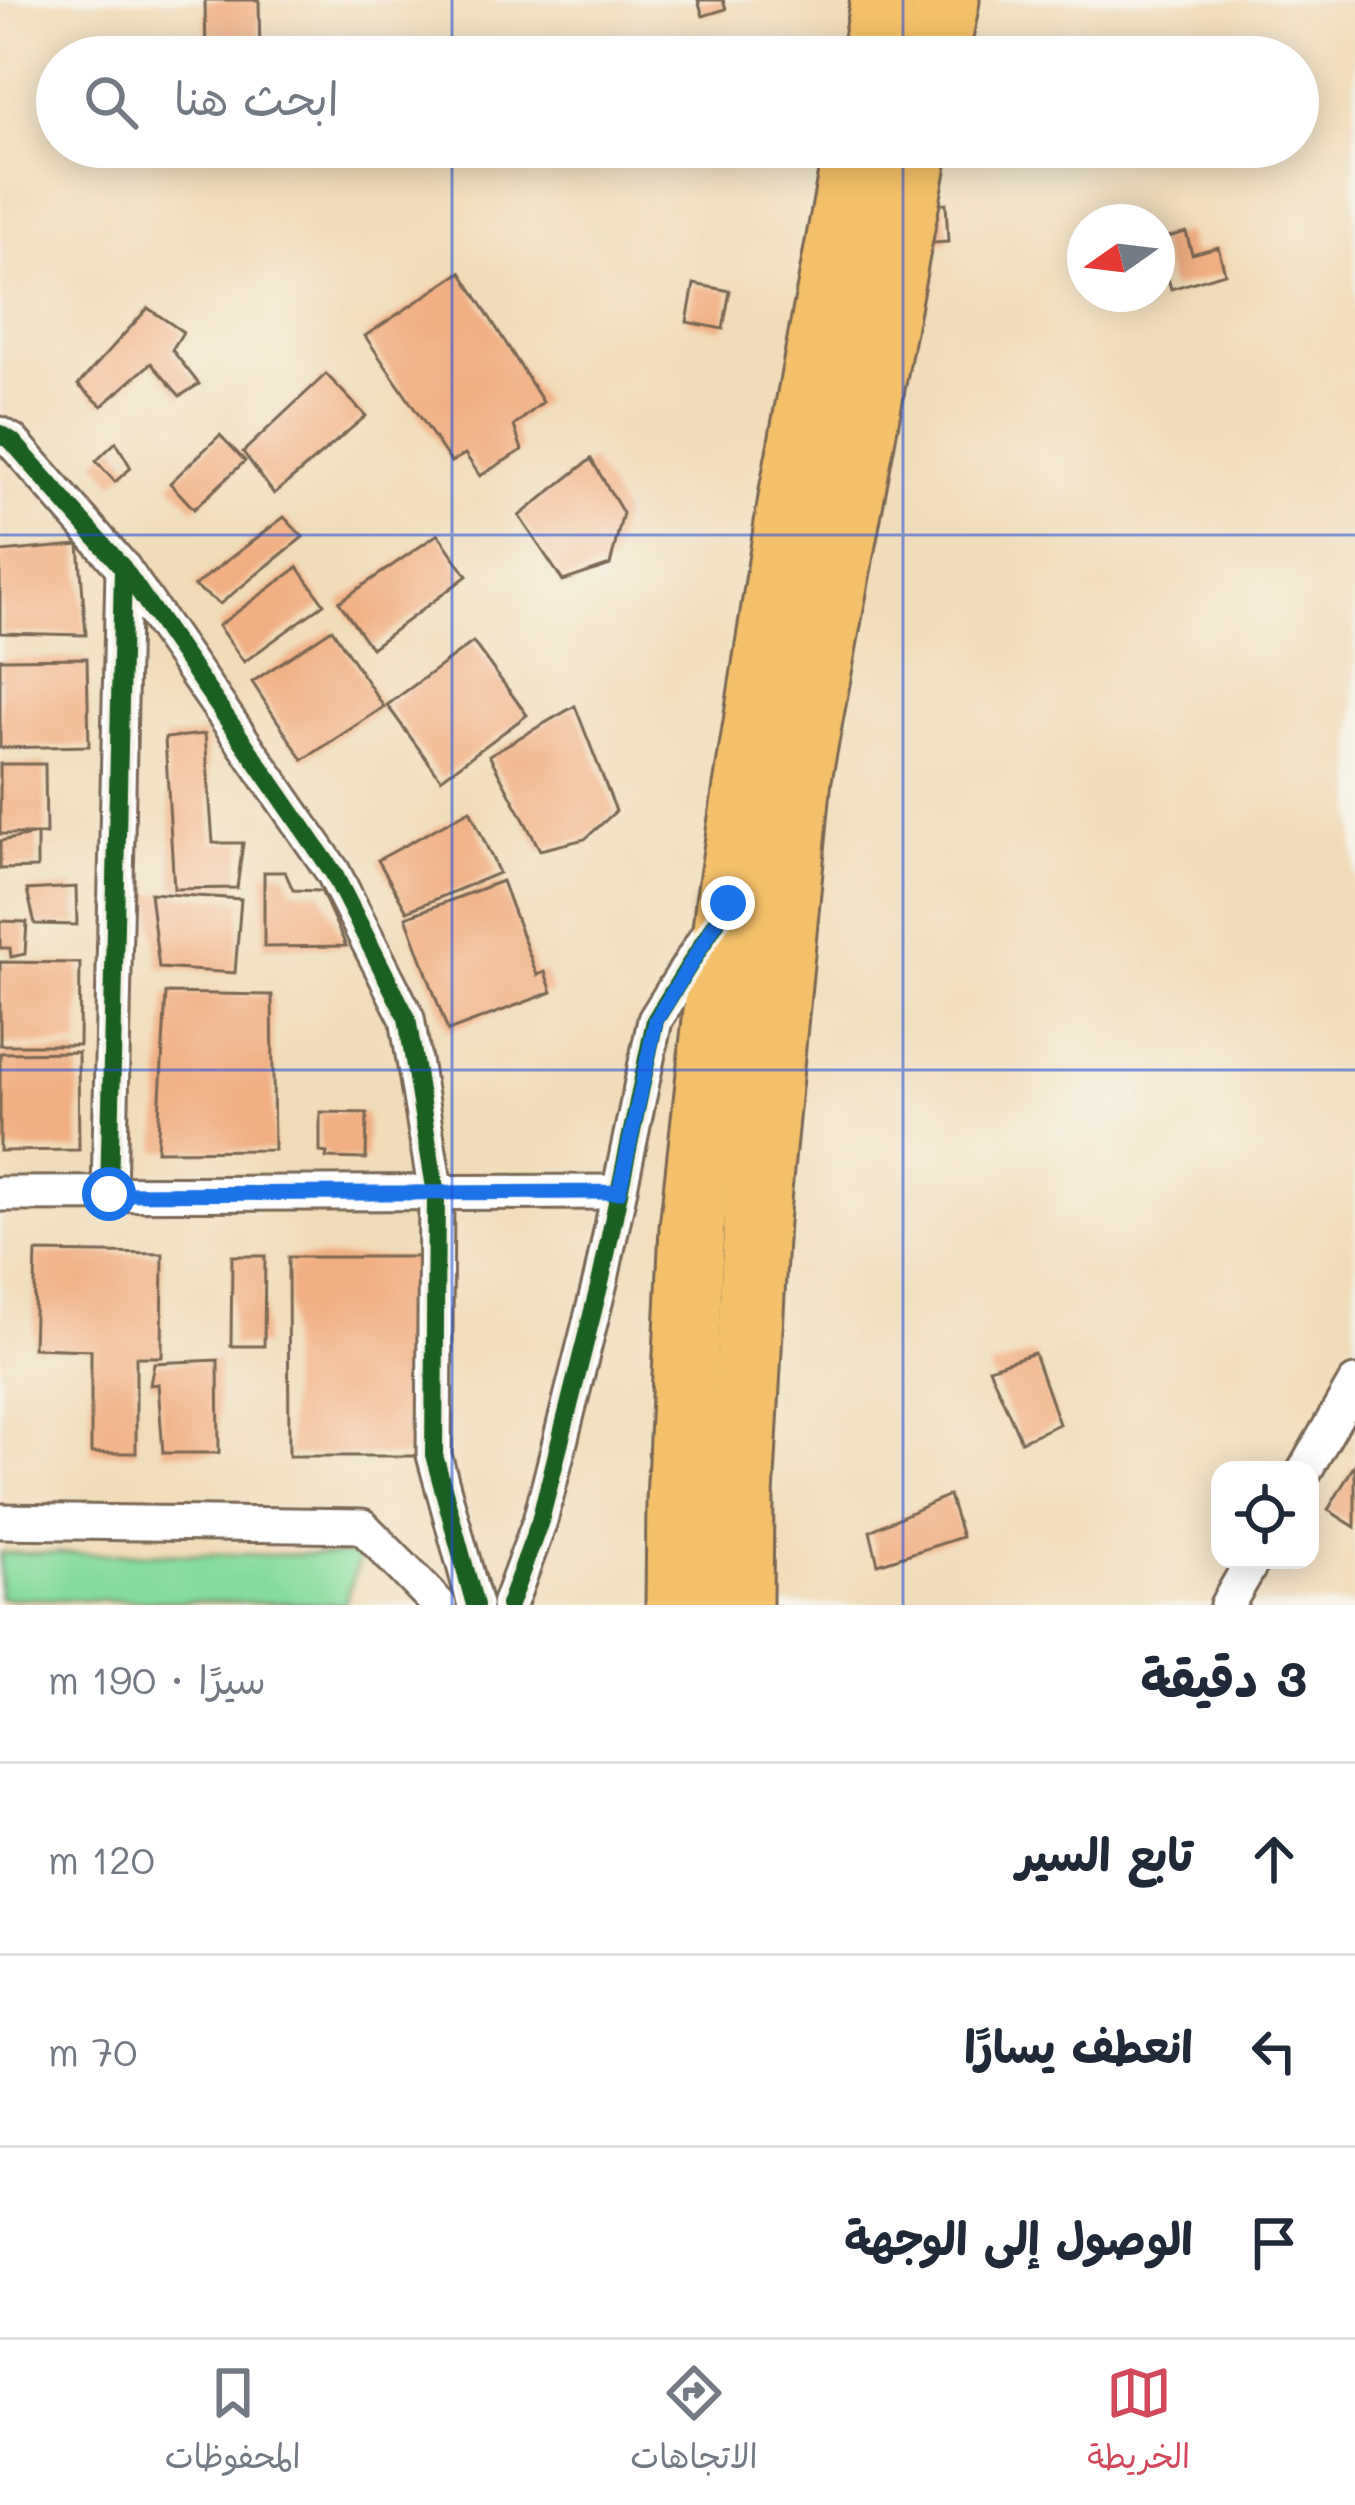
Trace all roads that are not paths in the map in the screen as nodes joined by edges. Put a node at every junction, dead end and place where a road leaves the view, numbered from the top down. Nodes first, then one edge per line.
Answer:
1 (883, 0) edge
2 (947, 0) edge
3 (877, 36) edge
4 (940, 36) edge
5 (852, 168) edge
6 (913, 168) edge
7 (0, 434) edge
8 (123, 568) junction
9 (728, 903) junction
10 (619, 1192) junction
11 (0, 1194) edge
12 (109, 1194) junction
13 (436, 1194) junction
14 (1355, 1383) edge
15 (1310, 1461) edge
16 (0, 1521) edge
17 (1248, 1569) edge
18 (440, 1605) edge
19 (476, 1605) edge
20 (508, 1605) edge
21 (678, 1605) edge
22 (740, 1605) edge
23 (1227, 1605) edge

1 - 3 highway
2 - 4 highway
5 - 9 highway
6 - 22 highway
7 - 8 street
8 - 12 street
8 - 13 street
9 - 10 street
9 - 21 highway
10 - 13 street
10 - 20 street
11 - 12 street
12 - 13 street
13 - 19 street
14 - 15 street
16 - 18 street
17 - 23 street

